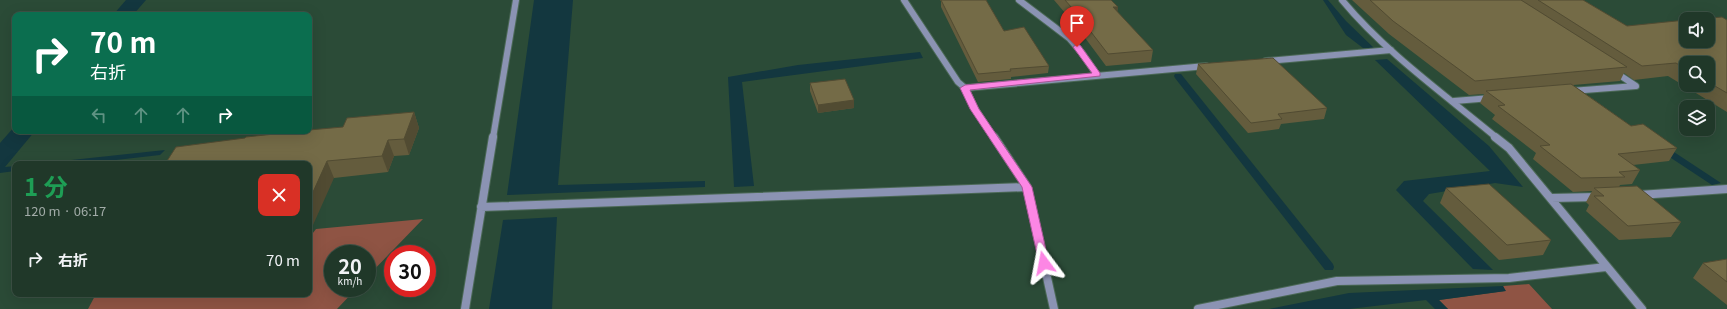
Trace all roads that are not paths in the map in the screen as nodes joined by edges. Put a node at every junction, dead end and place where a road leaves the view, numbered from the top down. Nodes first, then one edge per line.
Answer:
1 (516, 0) edge
2 (904, 0) edge
3 (1019, 0) edge
4 (1342, 0) edge
5 (1391, 50) junction
6 (1260, 61) edge
7 (1214, 65) edge
8 (1609, 69) edge
9 (1097, 75) junction
10 (965, 88) junction
11 (1565, 92) edge
12 (1502, 97) edge
13 (1454, 101) junction
14 (1027, 187) junction
15 (1727, 189) edge
16 (1605, 196) edge
17 (1628, 196) edge
18 (1551, 198) junction
19 (481, 207) junction
20 (1606, 267) junction
21 (465, 309) edge
22 (1054, 309) edge
23 (1198, 309) edge
24 (1642, 309) edge

1 - 19 street
2 - 10 street
3 - 9 street
4 - 5 street
5 - 6 street
5 - 13 street
7 - 9 street
8 - 11 street
9 - 10 street
10 - 14 street
12 - 13 street
13 - 18 street
14 - 19 street
14 - 22 street
15 - 17 street
16 - 18 street
18 - 20 street
19 - 21 street
20 - 23 street
20 - 24 street

